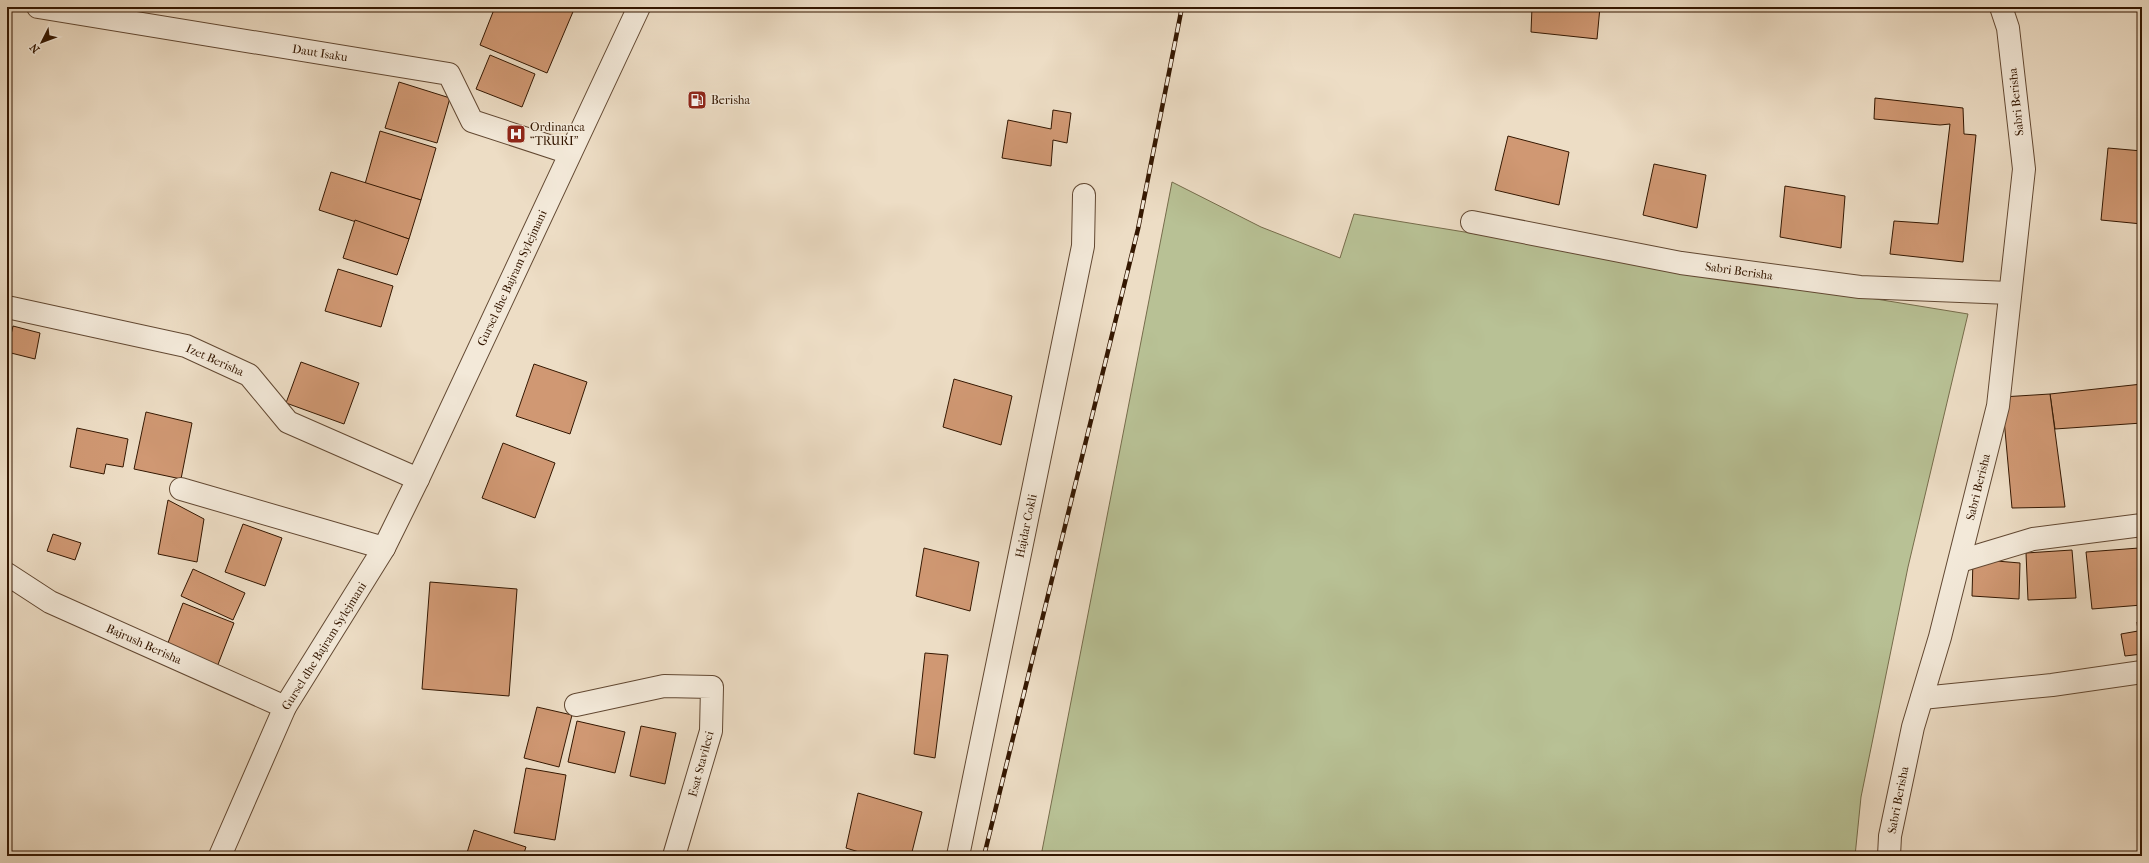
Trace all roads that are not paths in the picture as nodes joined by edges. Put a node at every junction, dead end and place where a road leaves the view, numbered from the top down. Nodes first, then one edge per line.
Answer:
1 (38, 7) edge
2 (639, 7) edge
3 (2001, 7) edge
4 (570, 153) junction
5 (1084, 195) dead end
6 (1472, 222) dead end
7 (2010, 293) junction
8 (7, 307) edge
9 (418, 479) junction
10 (181, 489) dead end
11 (2142, 525) edge
12 (384, 548) junction
13 (1960, 561) junction
14 (7, 574) edge
15 (2142, 672) edge
16 (1922, 698) junction
17 (576, 705) dead end
18 (285, 707) junction
19 (220, 856) edge
20 (674, 856) edge
21 (958, 856) edge
22 (1889, 856) edge

1 - 4 street, Daut Isaku
2 - 4 street, Gursel dhe Bajram Sylejmani
3 - 7 street, Sabri Berisha
4 - 9 street, Gursel dhe Bajram Sylejmani
5 - 21 street, Hajdar Cokli
6 - 7 street, Sabri Berisha
7 - 13 street, Sabri Berisha
8 - 9 street, Izet Berisha
9 - 12 street, Gursel dhe Bajram Sylejmani
10 - 12 street
11 - 13 street
12 - 18 street, Gursel dhe Bajram Sylejmani
13 - 16 street, Sabri Berisha
14 - 18 street, Bajrush Berisha
15 - 16 street
16 - 22 street, Sabri Berisha
17 - 20 street, Esat Stavileci
18 - 19 street, Gursel dhe Bajram Sylejmani

